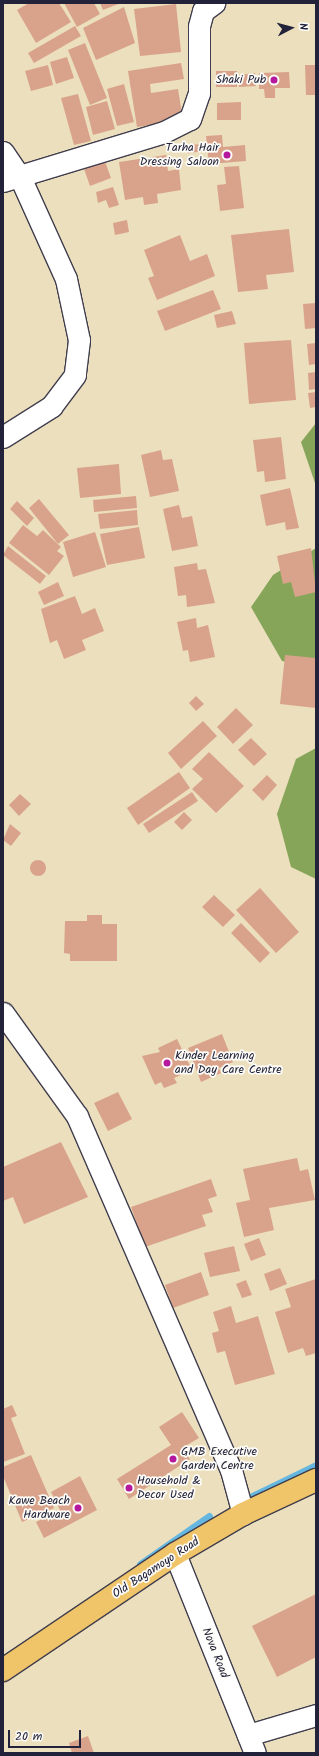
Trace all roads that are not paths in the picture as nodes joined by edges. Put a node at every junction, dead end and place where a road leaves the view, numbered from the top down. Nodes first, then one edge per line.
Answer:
1 (214, 3) edge
2 (3, 152) edge
3 (12, 179) edge
4 (3, 437) edge
5 (3, 1013) edge
6 (316, 1480) edge
7 (243, 1514) junction
8 (175, 1554) junction
9 (3, 1670) edge
10 (316, 1715) edge
11 (251, 1744) edge

1 - 3 street
2 - 3 street
3 - 4 street
5 - 7 street
6 - 7 main road, Old Bagamoyo Road
7 - 8 main road, Old Bagamoyo Road
8 - 9 main road, Old Bagamoyo Road
8 - 11 street, Nova Road
10 - 11 street

